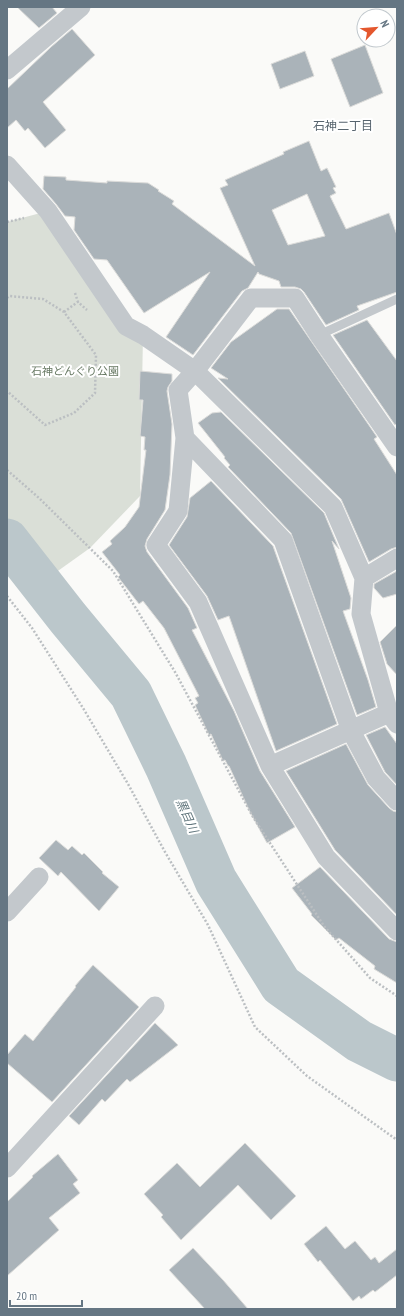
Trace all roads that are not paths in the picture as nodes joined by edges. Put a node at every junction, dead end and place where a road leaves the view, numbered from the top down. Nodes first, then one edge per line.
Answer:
1 (81, 7) edge
2 (7, 70) edge
3 (7, 165) edge
4 (397, 299) edge
5 (318, 335) junction
6 (195, 371) junction
7 (185, 438) junction
8 (397, 447) edge
9 (397, 558) edge
10 (364, 578) junction
11 (393, 718) edge
12 (351, 731) junction
13 (270, 766) junction
14 (397, 801) edge
15 (39, 877) dead end
16 (7, 912) edge
17 (397, 931) edge
18 (155, 1006) dead end
19 (7, 1168) edge

1 - 2 street
3 - 6 street
4 - 5 lane
5 - 6 street
5 - 8 street
6 - 7 street
6 - 10 street
7 - 12 street
7 - 13 street
9 - 10 street
10 - 11 street
11 - 12 street
12 - 13 street
12 - 14 street
13 - 17 street
15 - 16 street
18 - 19 street

